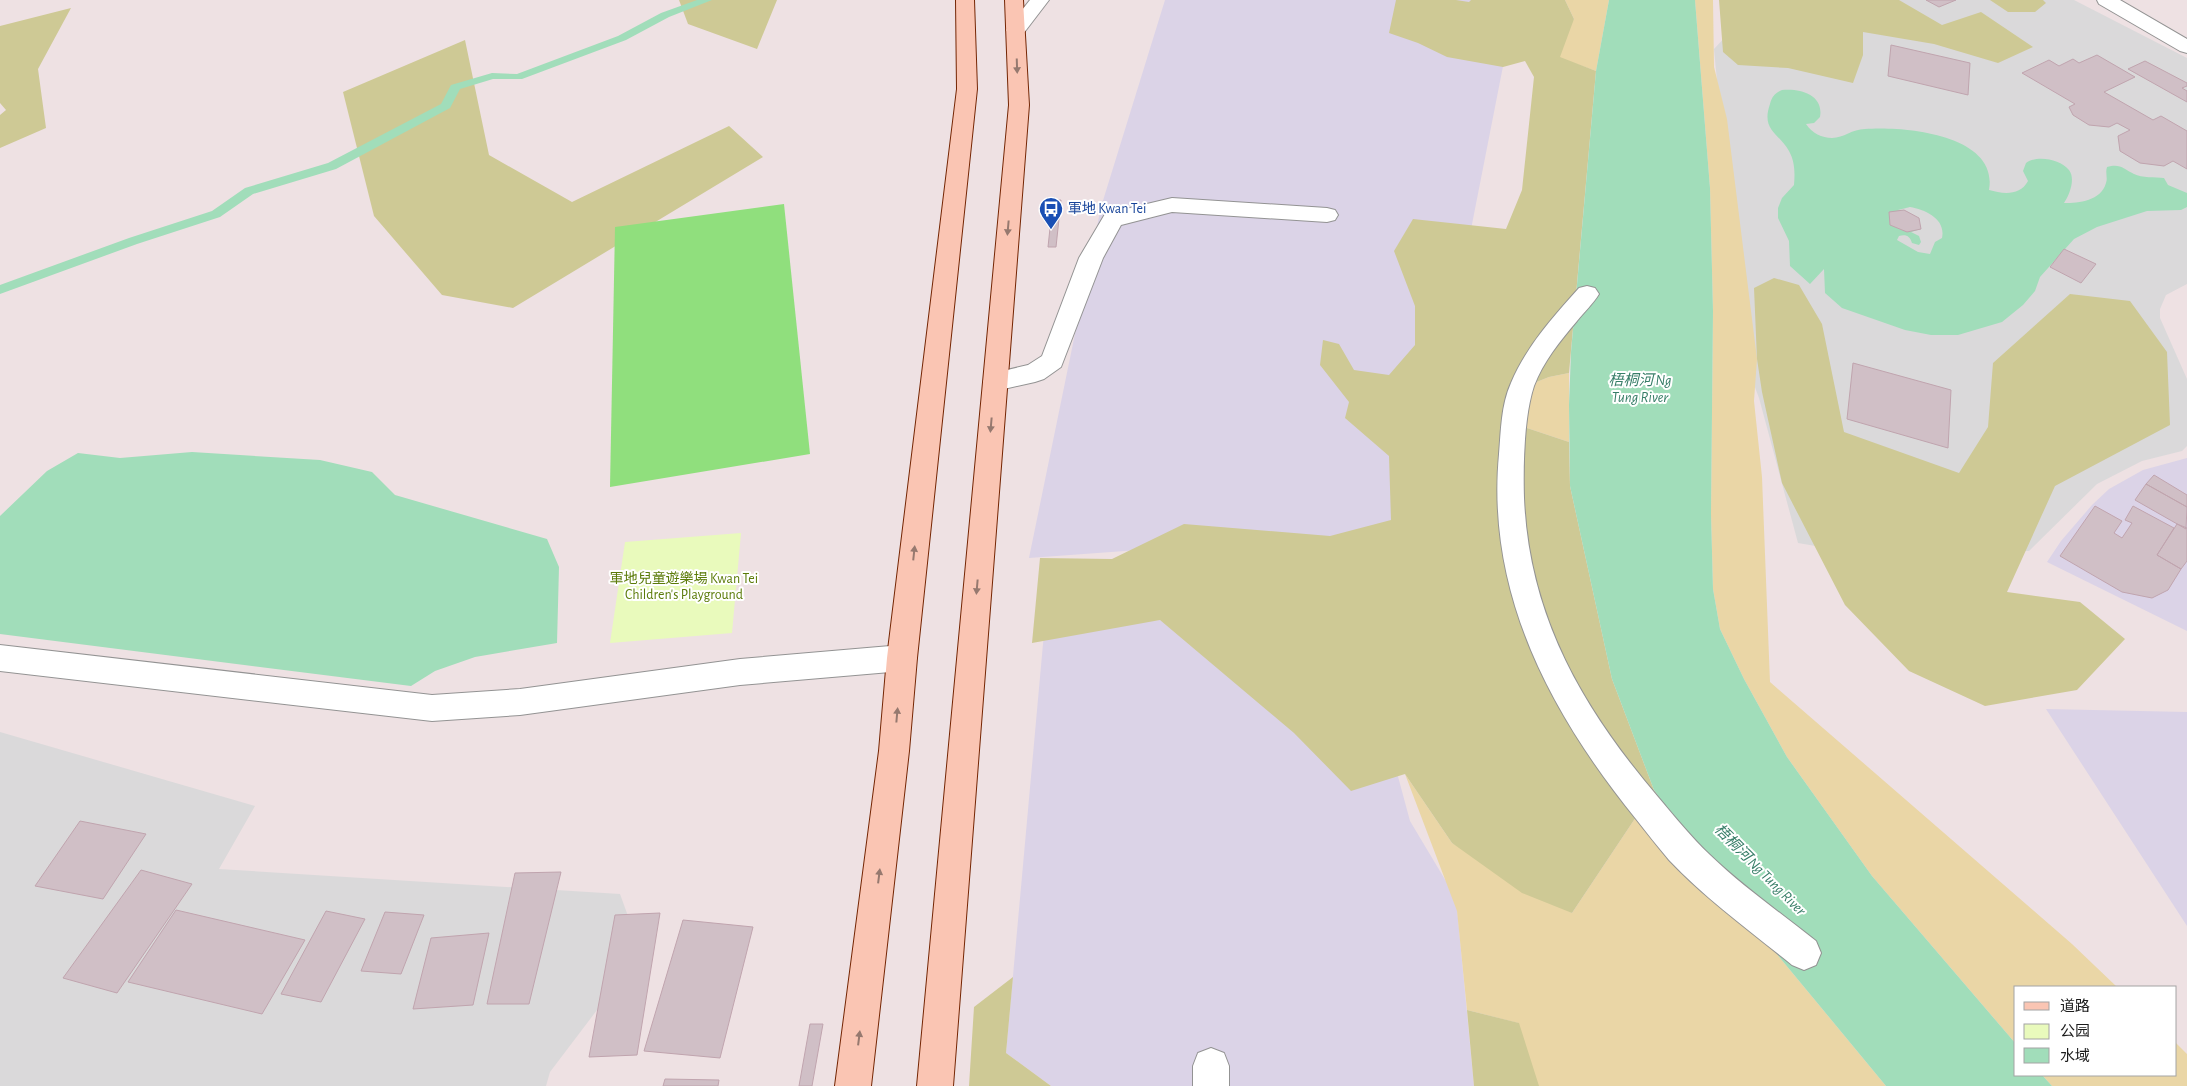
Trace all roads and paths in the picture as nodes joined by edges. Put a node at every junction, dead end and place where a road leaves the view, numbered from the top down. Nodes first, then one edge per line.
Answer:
1 (965, 0) edge
2 (1014, 0) edge
3 (1040, 0) edge
4 (2106, 0) edge
5 (1016, 30) junction
6 (2187, 47) edge
7 (1327, 215) dead end
8 (1587, 294) dead end
9 (995, 382) junction
10 (0, 658) edge
11 (902, 658) junction
12 (1804, 953) dead end
13 (853, 1086) edge
14 (935, 1086) edge

11 -> 1 main road
2 - 5 main road
3 - 5 street
4 - 6 street
5 -> 9 main road
7 - 9 street
8 - 12 street
9 -> 14 main road
10 - 11 street
13 -> 11 main road

